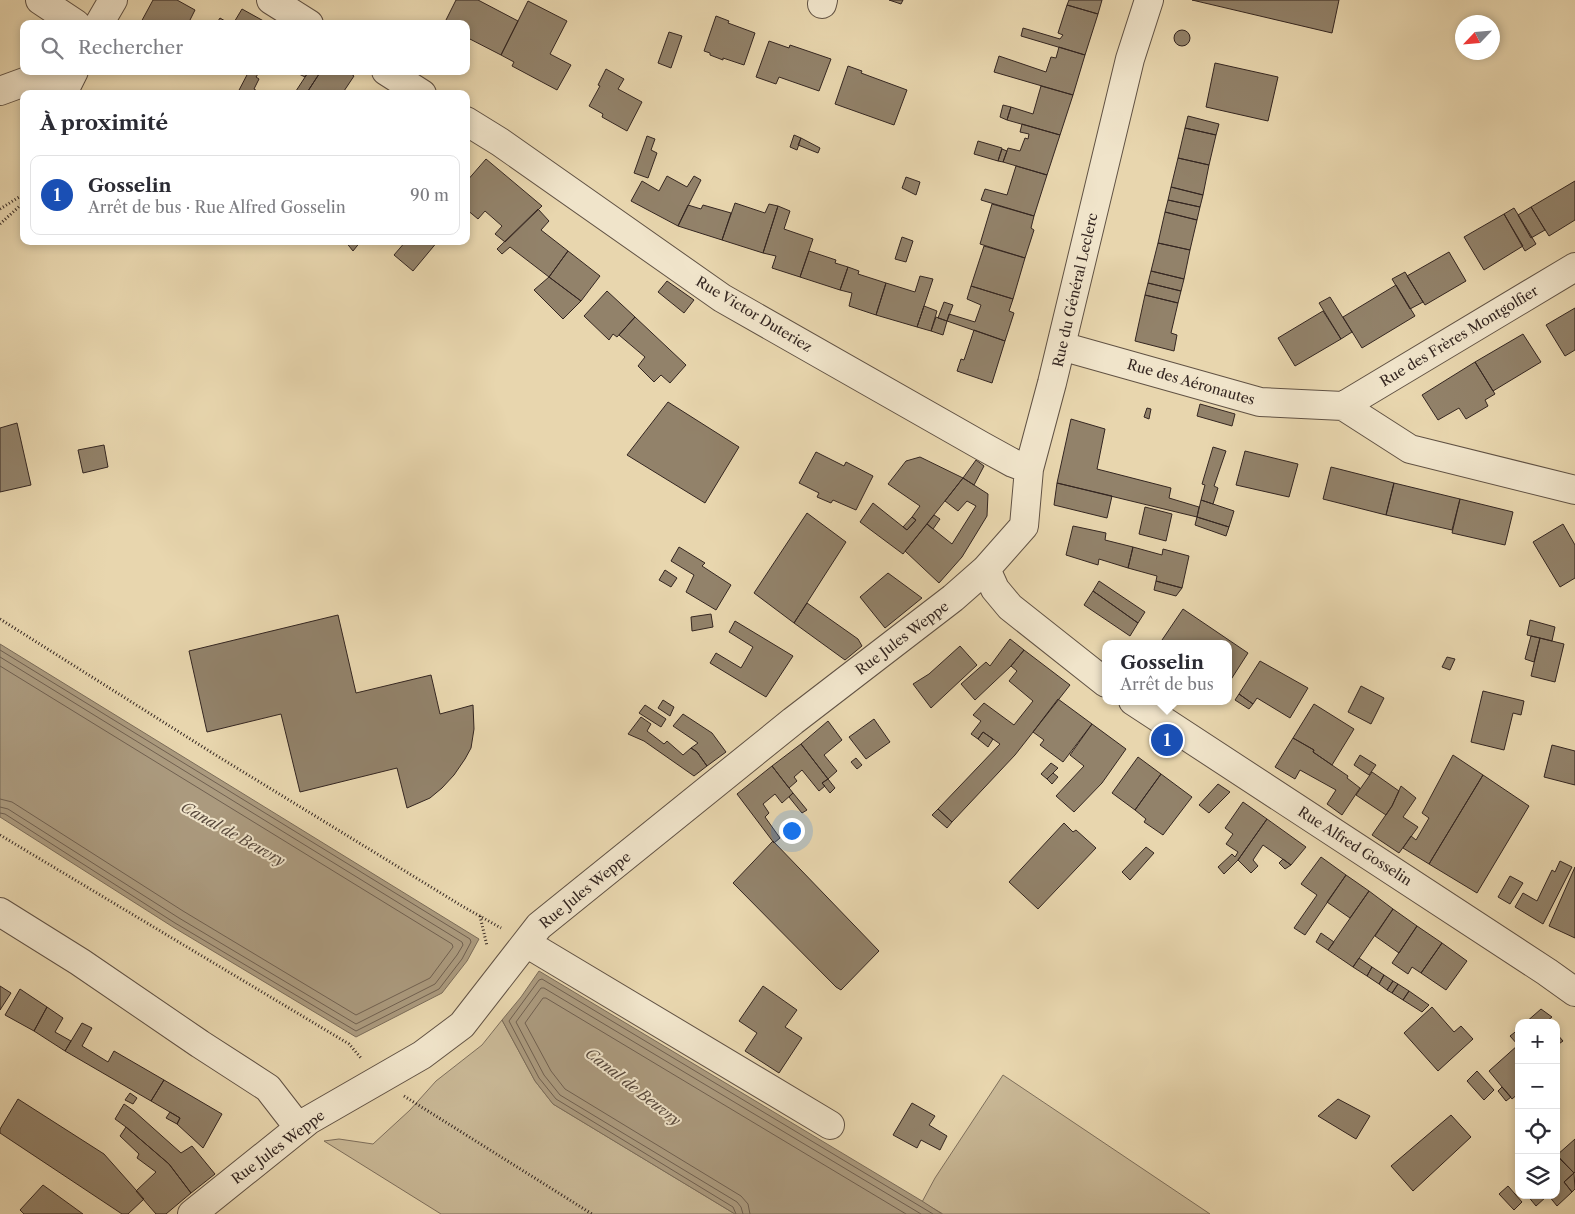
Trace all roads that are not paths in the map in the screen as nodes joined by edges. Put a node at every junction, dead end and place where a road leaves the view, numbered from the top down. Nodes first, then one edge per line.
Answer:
1 (40, 0) edge
2 (113, 0) edge
3 (271, 0) edge
4 (1149, 0) edge
5 (70, 20) edge
6 (101, 20) edge
7 (303, 20) edge
8 (72, 75) edge
9 (392, 75) edge
10 (416, 90) edge
11 (0, 91) edge
12 (470, 123) edge
13 (1575, 267) edge
14 (1061, 346) junction
15 (1343, 406) junction
16 (1030, 468) junction
17 (1575, 490) edge
18 (986, 569) junction
19 (1102, 680) edge
20 (1139, 705) edge
21 (0, 912) edge
22 (526, 942) junction
23 (1575, 992) edge
24 (830, 1125) dead end
25 (299, 1128) junction
26 (192, 1214) edge

1 - 5 street
2 - 6 street
3 - 7 street
4 - 14 street, Rue du Général Leclerc
8 - 11 street
9 - 10 street
12 - 16 street, Rue Victor Duteriez
13 - 15 street, Rue des Frères Montgolfier
14 - 15 street, Rue des Aéronautes
14 - 16 street, Rue du Général Leclerc
15 - 17 street, Rue des Aéronautes
16 - 18 street, Rue du Général Leclerc
18 - 19 street
18 - 22 street, Rue Jules Weppe
20 - 23 street, Rue Alfred Gosselin
21 - 25 street
22 - 24 street
22 - 25 street, Rue Jules Weppe
25 - 26 street, Rue Jules Weppe

